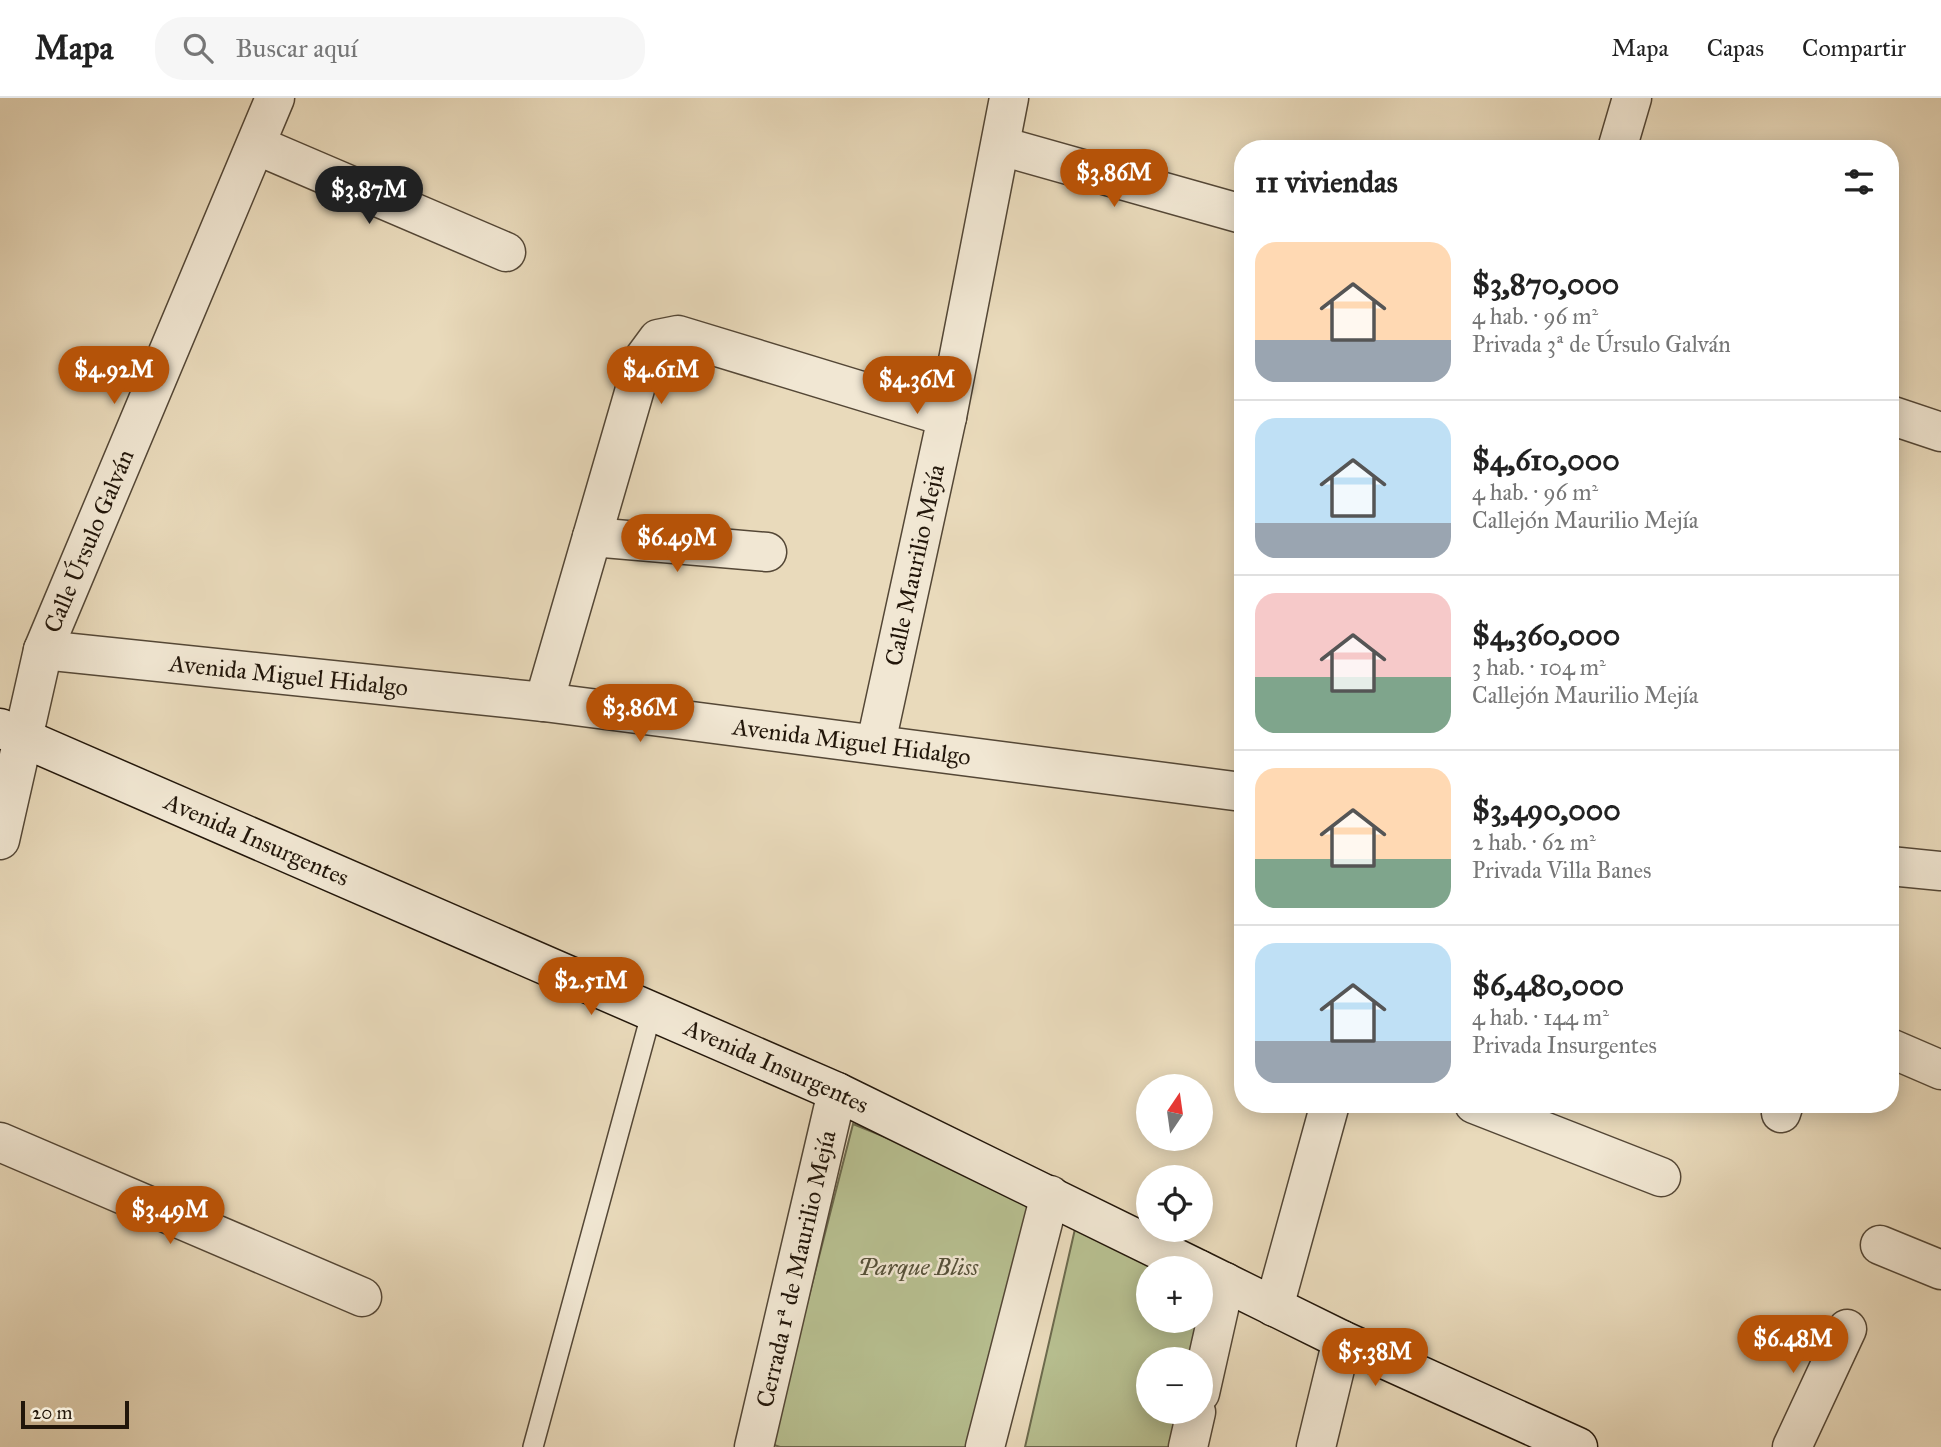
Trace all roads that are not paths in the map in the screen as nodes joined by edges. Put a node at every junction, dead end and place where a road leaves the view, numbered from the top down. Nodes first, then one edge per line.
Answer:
1 (275, 98) edge
2 (1009, 98) edge
3 (1632, 98) edge
4 (1620, 140) edge
5 (256, 145) junction
6 (1002, 146) junction
7 (1234, 213) edge
8 (506, 251) dead end
9 (947, 417) junction
10 (1899, 418) edge
11 (1941, 432) edge
12 (592, 537) junction
13 (767, 552) dead end
14 (43, 650) junction
15 (544, 702) junction
16 (12, 732) edge
17 (876, 743) junction
18 (1234, 791) edge
19 (0, 841) edge
20 (1899, 867) edge
21 (1941, 871) edge
22 (652, 1011) junction
23 (1899, 1052) edge
24 (1941, 1070) edge
25 (837, 1092) junction
26 (1328, 1113) edge
27 (1497, 1113) edge
28 (0, 1142) edge
29 (1661, 1177) dead end
30 (1050, 1195) junction
31 (1880, 1245) dead end
32 (1172, 1256) edge
33 (1941, 1270) edge
34 (1213, 1276) edge
35 (362, 1297) dead end
36 (1274, 1307) junction
37 (1847, 1329) dead end
38 (1342, 1340) junction
39 (1193, 1424) edge
40 (533, 1447) edge
41 (754, 1447) edge
42 (985, 1447) edge
43 (1188, 1447) edge
44 (1316, 1447) edge
45 (1578, 1447) edge
46 (1792, 1447) edge

1 - 5 street, Calle Úrsulo Galván
2 - 6 street, Calle Maurilio Mejía
3 - 4 street
5 - 8 street
5 - 14 street, Calle Úrsulo Galván
6 - 7 street
6 - 9 street, Calle Maurilio Mejía
9 - 12 street
9 - 17 street, Calle Maurilio Mejía
10 - 11 street
12 - 13 street
12 - 15 street
14 - 15 street, Avenida Miguel Hidalgo
14 - 16 street, Calle Úrsulo Galván
15 - 17 street, Avenida Miguel Hidalgo
16 - 19 street, Calle Úrsulo Galván
16 - 22 street, Avenida Insurgentes
17 - 18 street, Avenida Miguel Hidalgo
20 - 21 street
22 - 25 street, Avenida Insurgentes
22 - 40 lane
23 - 24 street
25 - 30 street, Avenida Insurgentes
25 - 41 street, Cerrada 1ª de Maurilio Mejía
26 - 36 street
27 - 29 street
28 - 35 street
30 - 32 street, Avenida Insurgentes
30 - 42 street
31 - 33 street
34 - 36 street, Avenida Insurgentes
36 - 38 street, Avenida Insurgentes
37 - 46 street
38 - 44 street
38 - 45 street, Avenida Insurgentes
39 - 43 street

